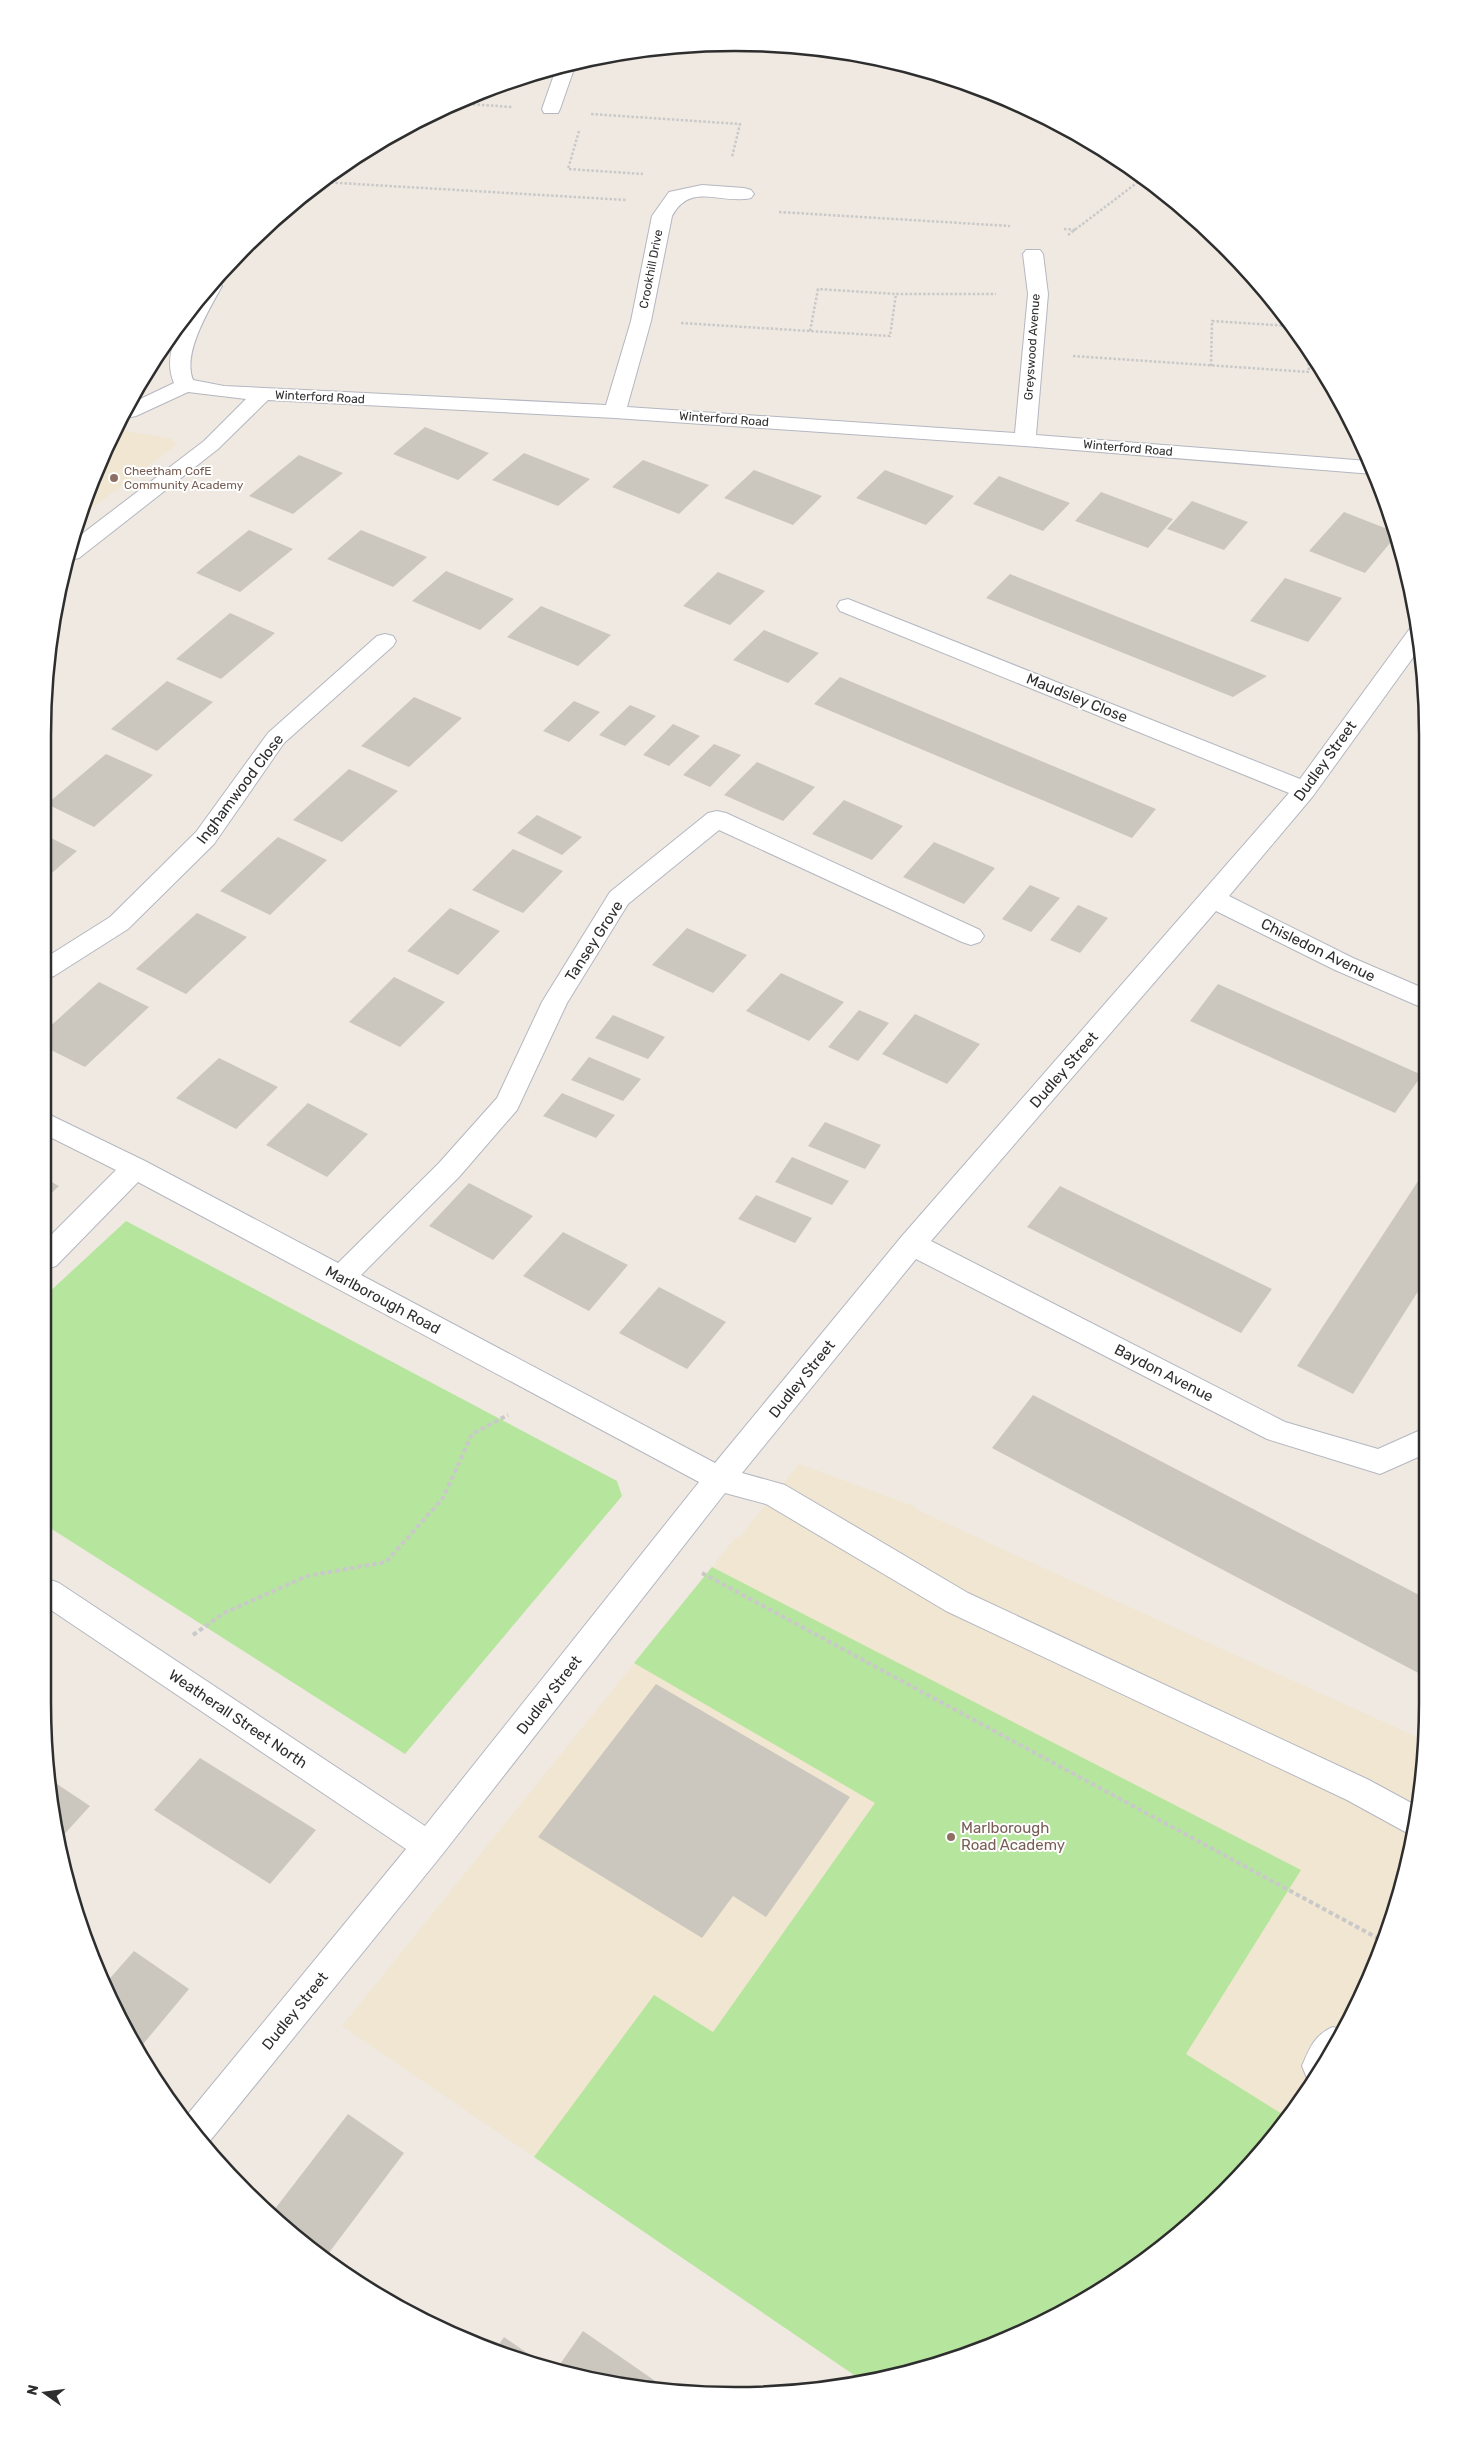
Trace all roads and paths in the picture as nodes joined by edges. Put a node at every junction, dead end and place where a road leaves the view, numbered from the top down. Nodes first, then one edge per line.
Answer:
1 (563, 74) edge
2 (471, 104) edge
3 (551, 109) junction
4 (584, 114) junction
5 (333, 183) edge
6 (1137, 183) edge
7 (734, 193) junction
8 (674, 200) junction
9 (1018, 226) dead end
10 (1057, 229) dead end
11 (1077, 230) junction
12 (1032, 254) joint
13 (896, 294) junction
14 (1038, 294) junction
15 (641, 320) junction
16 (1282, 325) edge
17 (184, 331) edge
18 (810, 331) junction
19 (1032, 353) junction
20 (1309, 363) edge
21 (1211, 366) junction
22 (185, 385) junction
23 (263, 394) junction
24 (134, 409) edge
25 (615, 412) junction
26 (1025, 440) junction
27 (1364, 467) edge
28 (78, 547) edge
29 (848, 606) dead end
30 (1412, 640) edge
31 (385, 641) dead end
32 (1305, 790) junction
33 (1214, 899) junction
34 (971, 936) dead end
35 (51, 966) edge
36 (1419, 998) edge
37 (51, 1126) edge
38 (135, 1168) junction
39 (912, 1244) junction
40 (51, 1253) edge
41 (341, 1277) junction
42 (472, 1434) dead end
43 (1419, 1443) edge
44 (719, 1479) junction
45 (662, 1551) junction
46 (51, 1594) edge
47 (154, 1663) junction
48 (1409, 1818) edge
49 (429, 1846) junction
50 (1377, 1937) edge
51 (200, 2127) edge

1 - 3 street
2 - 3 path
3 - 4 path
4 - 7 path
4 - 8 path
5 - 8 path
6 - 11 path
7 - 8 street
7 - 9 path
8 - 15 street, Crookhill Drive
10 - 11 path
11 - 12 path
12 - 14 street, Greyswood Avenue
13 - 14 path
13 - 18 path
13 - 18 path
14 - 19 street, Greyswood Avenue
15 - 18 path
15 - 25 street, Crookhill Drive
16 - 21 path
17 - 22 street
19 - 21 path
19 - 26 street, Greyswood Avenue
20 - 21 path
22 - 23 street, Winterford Road
22 - 24 street
23 - 25 street, Winterford Road
23 - 28 street
25 - 26 street, Winterford Road
26 - 27 street, Winterford Road
29 - 32 street, Maudsley Close
30 - 32 street, Dudley Street
31 - 35 street, Inghamwood Close
32 - 33 street, Dudley Street
33 - 36 street, Chisledon Avenue
33 - 39 street, Dudley Street
34 - 41 street, Tansey Grove
37 - 38 street, Marlborough Road
38 - 40 street
38 - 41 street, Marlborough Road
39 - 43 street, Baydon Avenue
39 - 44 street, Dudley Street
41 - 44 street, Marlborough Road
42 - 47 path
44 - 45 street, Dudley Street
44 - 48 street, Marlborough Road
45 - 49 street, Dudley Street
45 - 50 path
46 - 47 street, Weatherall Street North
47 - 49 street, Weatherall Street North
49 - 51 street, Dudley Street

